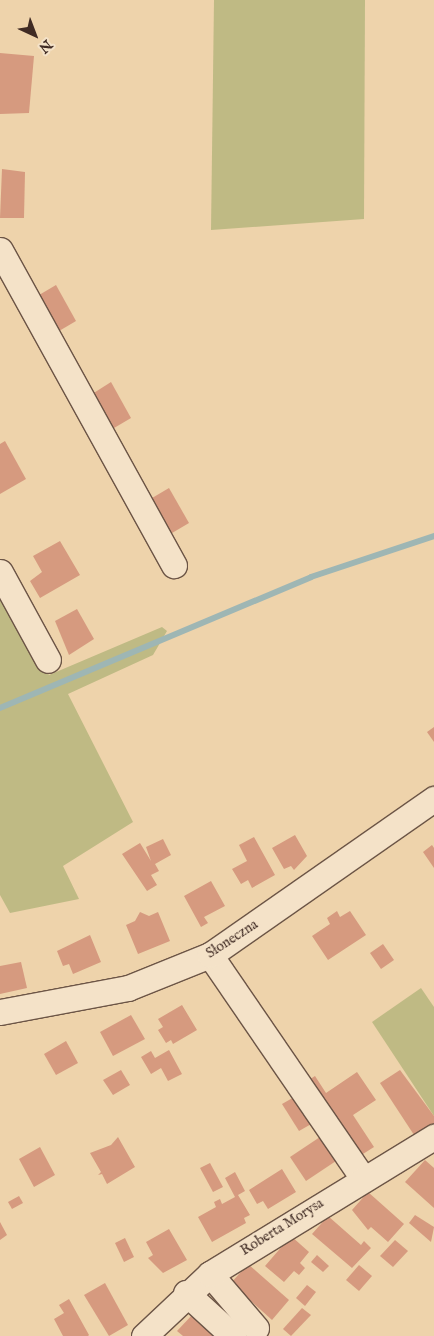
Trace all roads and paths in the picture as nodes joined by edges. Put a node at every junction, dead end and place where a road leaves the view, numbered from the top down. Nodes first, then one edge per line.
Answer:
1 (0, 250) edge
2 (174, 565) dead end
3 (0, 572) edge
4 (48, 660) dead end
5 (434, 799) edge
6 (210, 955) junction
7 (0, 1012) edge
8 (434, 1137) edge
9 (362, 1177) junction
10 (210, 1274) junction
11 (186, 1293) junction
12 (256, 1328) dead end
13 (144, 1336) edge
14 (233, 1336) edge

1 - 2 street
3 - 4 street
5 - 6 street, Słoneczna
6 - 7 street, Słoneczna
6 - 9 street
8 - 9 street, Roberta Morysa
9 - 10 street, Roberta Morysa
10 - 11 street, Roberta Morysa
10 - 12 street
11 - 13 street, Roberta Morysa
11 - 14 street

